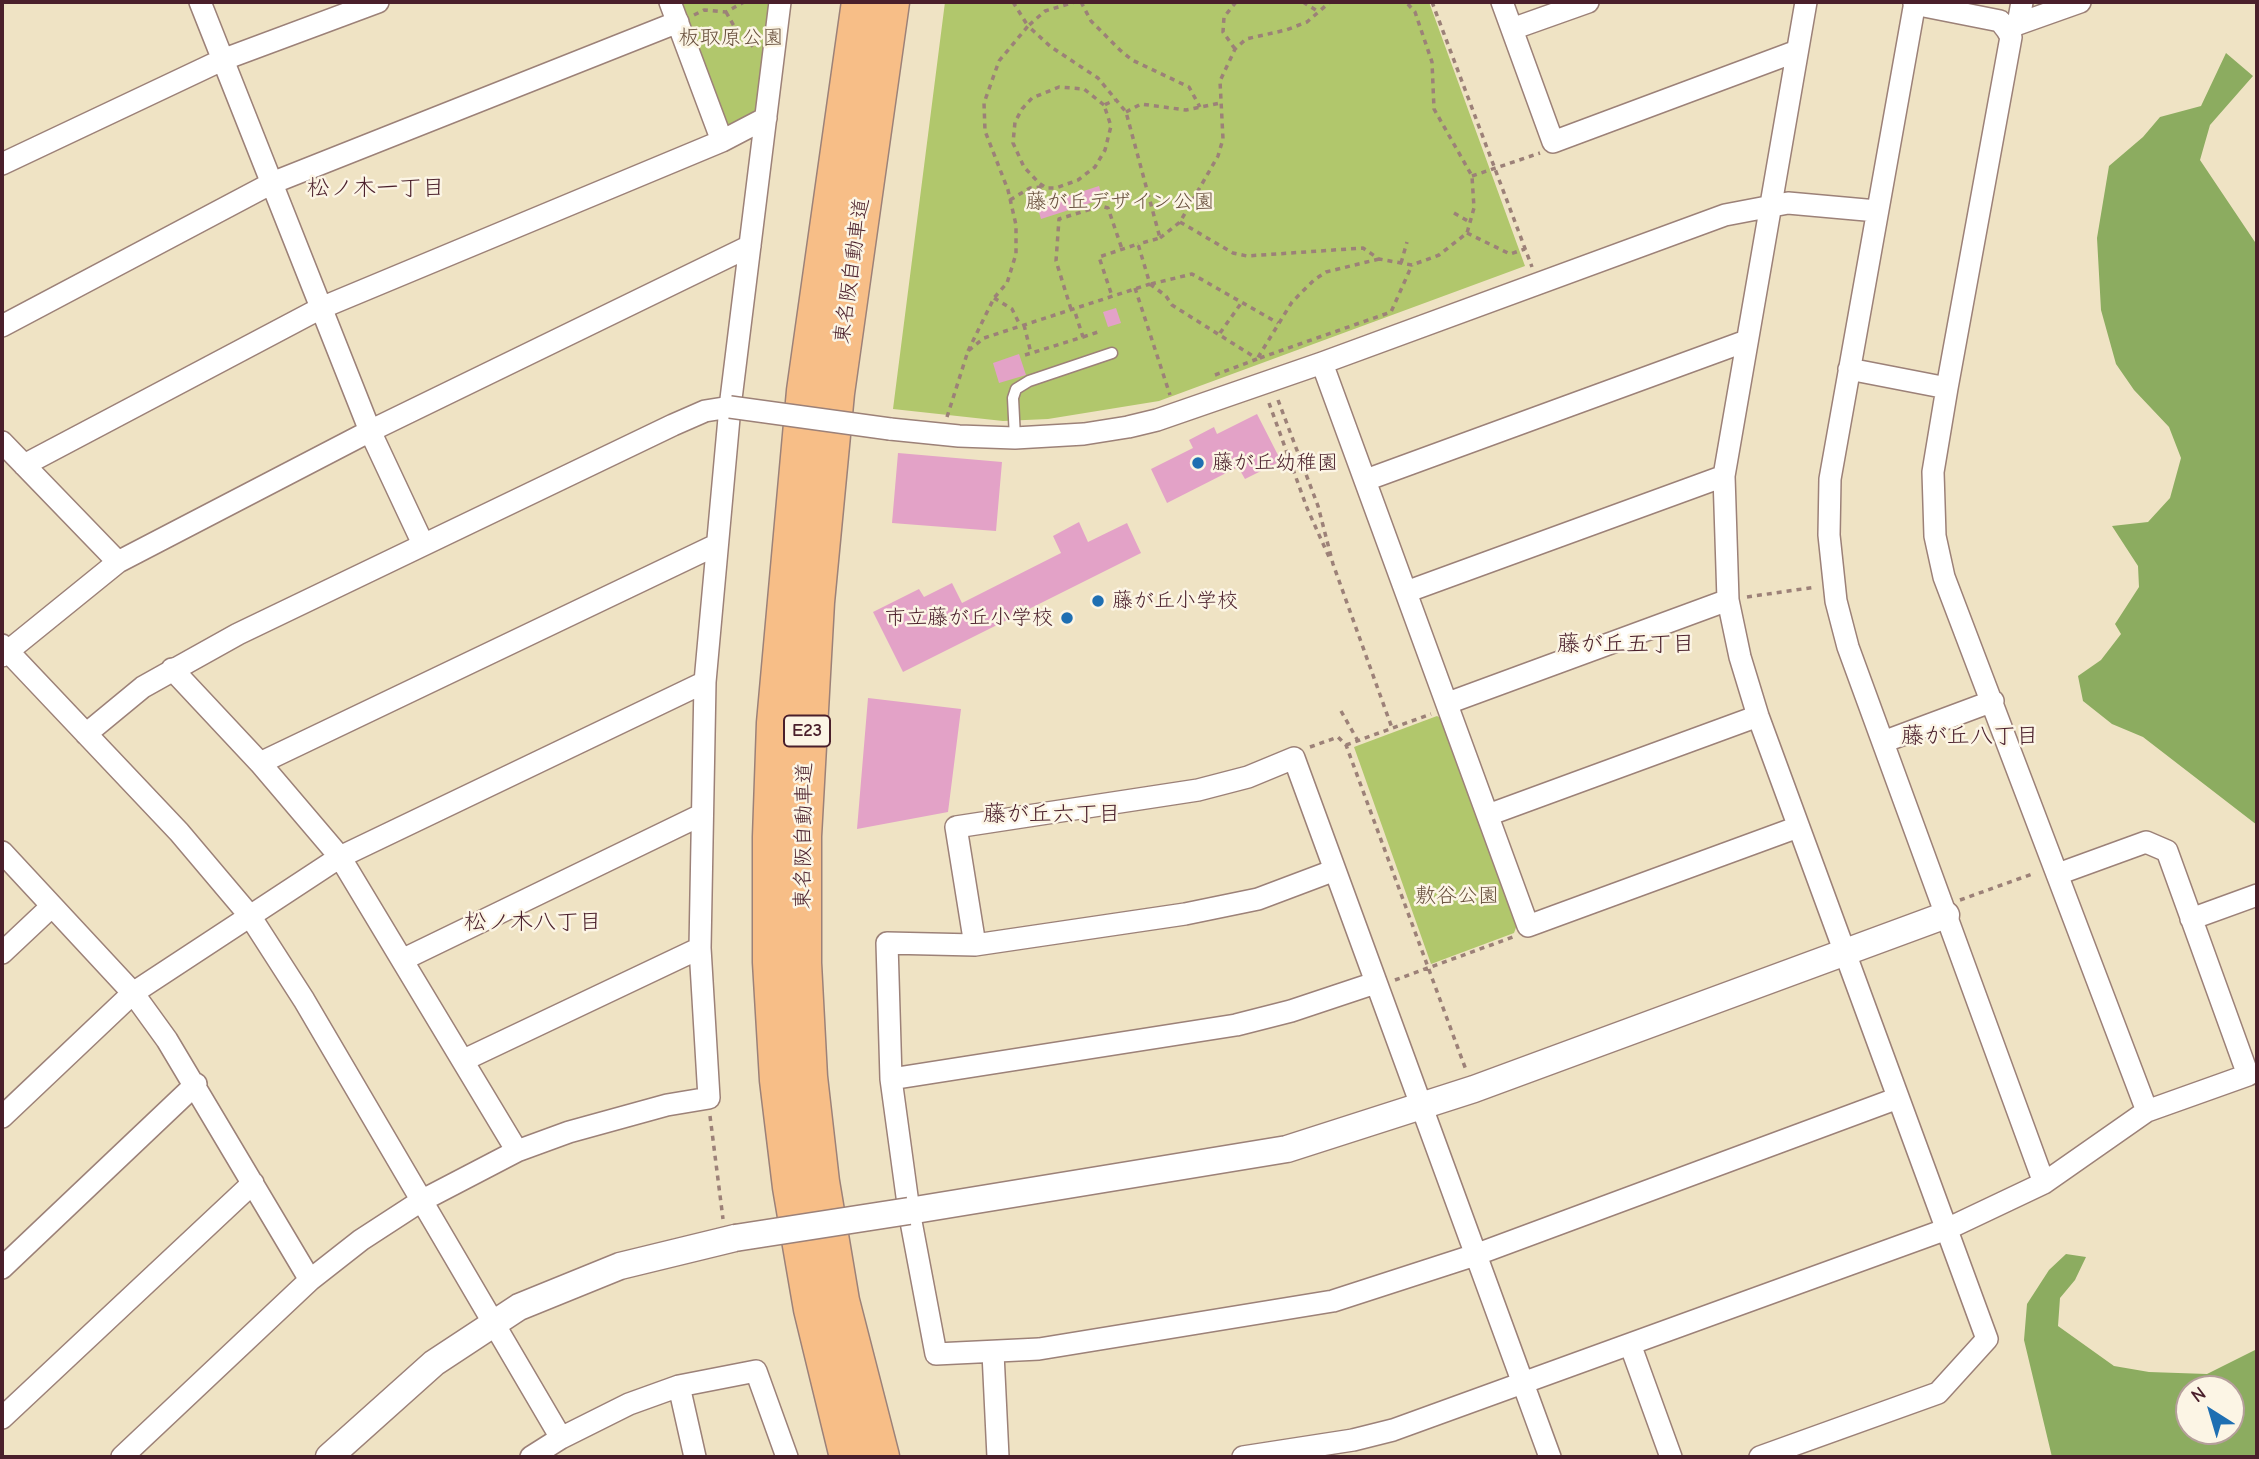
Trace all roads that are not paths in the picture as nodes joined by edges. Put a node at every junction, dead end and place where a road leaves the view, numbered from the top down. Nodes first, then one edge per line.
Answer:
1 (200, 2) edge
2 (378, 2) edge
3 (780, 2) edge
4 (861, 2) edge
5 (890, 2) edge
6 (1502, 2) edge
7 (1588, 2) edge
8 (1805, 2) edge
9 (2022, 2) edge
10 (2080, 2) edge
11 (1914, 3) edge
12 (674, 12) edge
13 (2012, 27) junction
14 (1513, 29) junction
15 (1797, 51) junction
16 (222, 60) junction
17 (766, 118) junction
18 (722, 141) junction
19 (2, 164) edge
20 (272, 183) junction
21 (1769, 206) junction
22 (1877, 211) junction
23 (750, 246) junction
24 (321, 308) junction
25 (2, 326) edge
26 (1746, 341) junction
27 (1112, 353) dead end
28 (1322, 363) junction
29 (1849, 369) junction
30 (1947, 388) junction
31 (730, 407) junction
32 (370, 431) junction
33 (1016, 438) junction
34 (2, 442) edge
35 (24, 466) junction
36 (1724, 476) junction
37 (1366, 480) junction
38 (423, 544) junction
39 (716, 545) junction
40 (118, 562) junction
41 (1406, 592) junction
42 (1728, 600) junction
43 (4, 651) edge
44 (172, 669) junction
45 (705, 682) junction
46 (1993, 701) junction
47 (1448, 705) junction
48 (1759, 716) junction
49 (86, 734) junction
50 (1883, 742) junction
51 (260, 763) junction
52 (701, 815) junction
53 (1488, 815) junction
54 (1798, 827) junction
55 (2, 852) edge
56 (340, 857) junction
57 (1335, 870) junction
58 (2057, 870) junction
59 (2257, 895) edge
60 (52, 906) junction
61 (1950, 908) junction
62 (250, 916) junction
63 (2192, 919) junction
64 (975, 945) junction
65 (700, 948) junction
66 (2, 953) edge
67 (1846, 953) junction
68 (404, 959) junction
69 (1376, 985) junction
70 (134, 993) junction
71 (464, 1060) junction
72 (2253, 1073) edge
73 (891, 1079) junction
74 (196, 1084) junction
75 (1898, 1098) junction
76 (1422, 1107) junction
77 (2147, 1111) junction
78 (2, 1117) edge
79 (517, 1151) junction
80 (2044, 1182) junction
81 (253, 1183) junction
82 (421, 1200) junction
83 (909, 1211) junction
84 (1947, 1229) junction
85 (1475, 1255) junction
86 (2, 1268) edge
87 (310, 1280) junction
88 (492, 1322) junction
89 (1630, 1344) junction
90 (993, 1353) junction
91 (1523, 1384) junction
92 (679, 1386) junction
93 (2, 1418) edge
94 (561, 1438) junction
95 (1353, 1440) junction
96 (122, 1457) edge
97 (329, 1457) edge
98 (531, 1457) edge
99 (695, 1457) edge
100 (787, 1457) edge
101 (849, 1457) edge
102 (880, 1457) edge
103 (998, 1457) edge
104 (1243, 1457) edge
105 (1320, 1457) edge
106 (1550, 1457) edge
107 (1671, 1457) edge
108 (1760, 1457) edge

1 - 16 street
2 - 16 street
3 - 17 street
4 - 101 highway, 東名阪自動車道 / E23
5 - 102 highway, 東名阪自動車道 / E23
6 - 14 street
7 - 14 street
8 - 15 street
9 - 13 street
10 - 13 street
11 - 13 street
11 - 22 street
12 - 18 street
12 - 20 street
13 - 30 street
14 - 15 street
15 - 21 street
16 - 19 street
16 - 20 street
17 - 18 street
17 - 23 street
18 - 24 street
20 - 24 street
20 - 25 street
21 - 22 street
21 - 26 street
21 - 28 street
22 - 29 street
23 - 31 street
23 - 32 street
24 - 32 street
24 - 35 street
26 - 36 street
26 - 37 street
27 - 33 lane
28 - 33 street
28 - 37 street
29 - 30 street
29 - 50 street
30 - 46 street
31 - 33 street, bridge
31 - 38 street
31 - 39 street
32 - 38 street
32 - 40 street
34 - 35 street
35 - 40 street
36 - 41 street
36 - 42 street
37 - 41 street
38 - 44 street
39 - 45 street
39 - 51 street
40 - 43 street
41 - 47 street
42 - 47 street
42 - 48 street
43 - 49 street
44 - 49 street
44 - 51 street
45 - 52 street
45 - 56 street
46 - 50 street
46 - 58 street
47 - 53 street
48 - 53 street
48 - 54 street
49 - 62 street
50 - 61 street
51 - 56 street
52 - 65 street
52 - 68 street
53 - 54 street
54 - 67 street
55 - 60 street
56 - 62 street
56 - 68 street
57 - 64 street
57 - 64 street
57 - 69 street
58 - 63 street
58 - 77 street
59 - 63 street
60 - 66 street
60 - 70 street
61 - 67 street
61 - 80 street
62 - 70 street
62 - 82 street
63 - 72 street
64 - 73 street
65 - 71 street
65 - 79 street
67 - 75 street
67 - 76 street
68 - 71 street
69 - 73 street
69 - 76 street
70 - 74 street
70 - 78 street
71 - 79 street
72 - 77 street
73 - 83 street
74 - 81 street
74 - 86 street
75 - 84 street
75 - 85 street
76 - 83 street
76 - 85 street
77 - 80 street
79 - 82 street
80 - 84 street
81 - 87 street
81 - 93 street
82 - 87 street
82 - 88 street
83 - 88 street, bridge
83 - 90 street
84 - 89 street
84 - 108 street
85 - 90 street
85 - 91 street
87 - 96 street
88 - 94 street
88 - 97 street
89 - 91 street
89 - 107 street
90 - 103 street
91 - 95 street
91 - 106 street
92 - 94 street
92 - 99 street
92 - 100 street
94 - 98 street
95 - 104 street
95 - 105 street

